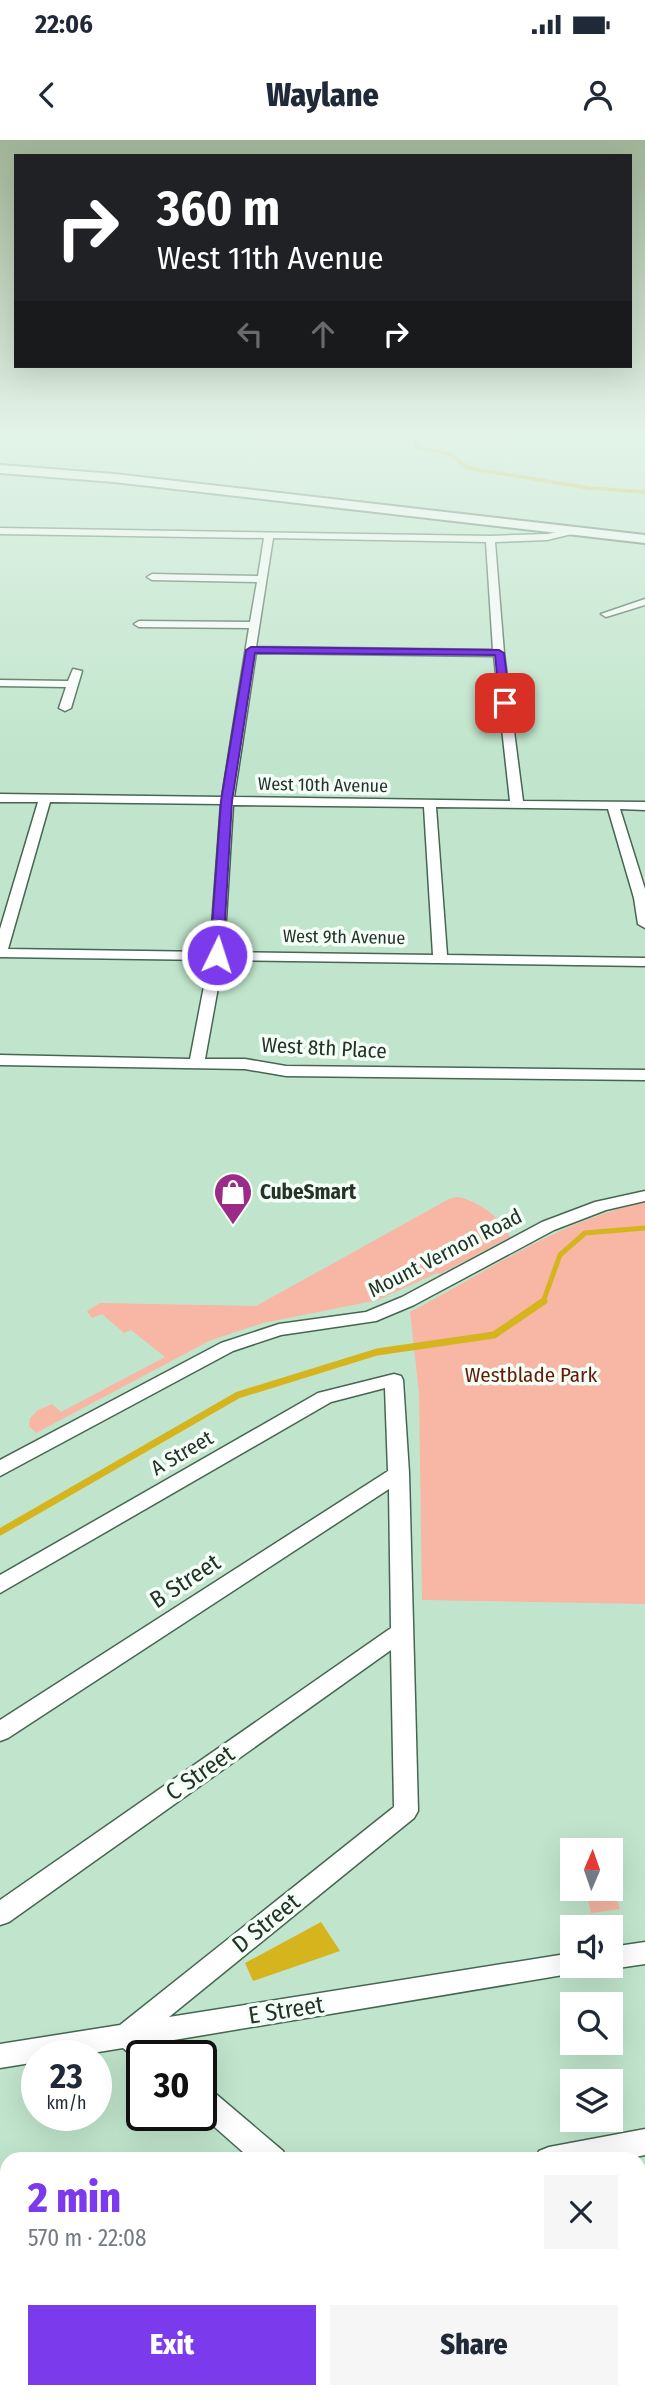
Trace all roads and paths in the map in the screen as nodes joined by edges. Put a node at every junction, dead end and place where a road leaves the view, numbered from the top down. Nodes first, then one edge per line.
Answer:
1 (268, 541) edge
2 (490, 541) edge
3 (152, 577) dead end
4 (262, 579) junction
5 (645, 602) edge
6 (606, 614) dead end
7 (139, 624) dead end
8 (255, 625) junction
9 (251, 650) junction
10 (499, 653) junction
11 (76, 671) dead end
12 (0, 683) edge
13 (72, 684) junction
14 (65, 708) dead end
15 (0, 798) edge
16 (45, 799) junction
17 (227, 801) junction
18 (430, 804) junction
19 (517, 805) junction
20 (613, 806) junction
21 (645, 806) edge
22 (643, 898) edge
23 (645, 924) edge
24 (0, 952) edge
25 (217, 955) junction
26 (440, 958) junction
27 (645, 962) edge
28 (0, 1060) edge
29 (197, 1063) junction
30 (645, 1074) edge
31 (645, 1196) edge
32 (0, 1469) edge
33 (399, 1473) junction
34 (0, 1585) edge
35 (400, 1633) junction
36 (0, 1732) edge
37 (0, 1914) edge
38 (645, 1953) edge
39 (623, 1956) edge
40 (560, 1966) edge
41 (127, 2035) junction
42 (133, 2040) edge
43 (0, 2056) edge
44 (217, 2112) edge
45 (645, 2142) edge
46 (264, 2152) edge
47 (592, 2152) edge

1 - 4 street
2 - 10 street
3 - 4 street
4 - 8 street
5 - 6 street
7 - 8 street
8 - 9 street
9 - 10 street
9 - 17 street
10 - 19 street
11 - 13 street
12 - 13 street
13 - 14 street
15 - 16 street, West 10th Avenue
16 - 17 street, West 10th Avenue
16 - 24 street
17 - 18 street, West 10th Avenue
17 - 25 street
18 - 19 street, West 10th Avenue
18 - 26 street
19 - 20 street, West 10th Avenue
20 - 21 street, West 10th Avenue
20 - 22 street
22 - 23 street
24 - 25 street, West 9th Avenue
25 - 26 street, West 9th Avenue
25 - 29 street
26 - 27 street, West 9th Avenue
28 - 29 street, West 8th Place
29 - 30 street, West 8th Place
31 - 32 street, Mount Vernon Road
33 - 34 street, A Street
33 - 35 street
33 - 36 street, B Street
35 - 37 street, C Street
35 - 41 street, D Street
38 - 39 street
40 - 41 street, E Street
41 - 42 street
41 - 43 street, E Street
44 - 46 street
45 - 47 street

